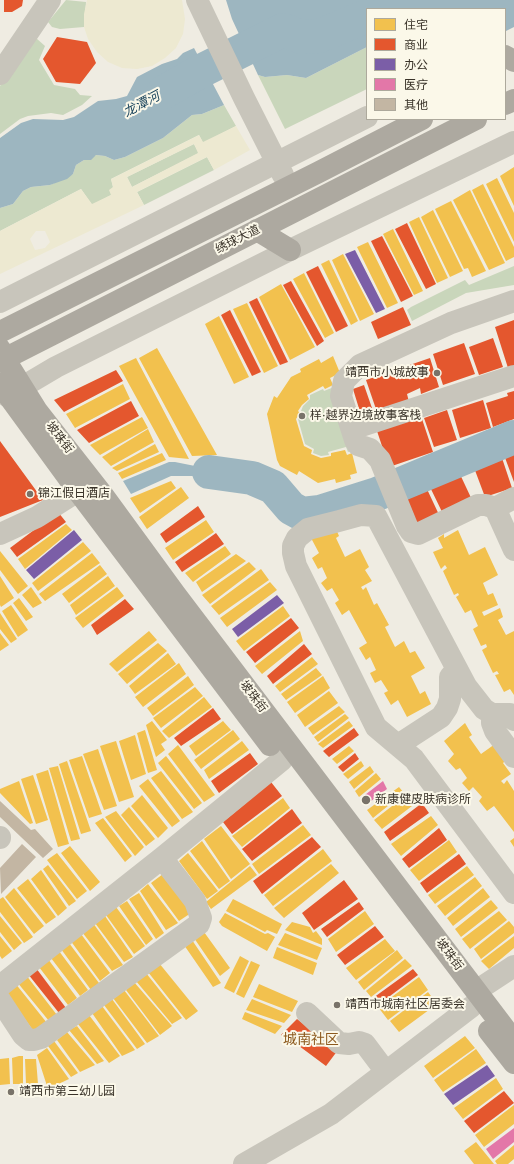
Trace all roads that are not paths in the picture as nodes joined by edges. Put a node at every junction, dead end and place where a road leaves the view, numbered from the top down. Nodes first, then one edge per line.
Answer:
1 (50, 0) edge
2 (197, 0) edge
3 (0, 74) edge
4 (366, 118) edge
5 (420, 120) edge
6 (474, 120) edge
7 (514, 142) edge
8 (277, 162) junction
9 (289, 186) junction
10 (257, 230) junction
11 (290, 250) junction
12 (0, 302) edge
13 (514, 302) edge
14 (0, 332) edge
15 (1, 356) edge
16 (514, 376) edge
17 (7, 391) edge
18 (352, 429) junction
19 (78, 491) junction
20 (505, 503) edge
21 (0, 534) edge
22 (514, 550) edge
23 (457, 670) junction
24 (492, 714) junction
25 (514, 720) edge
26 (398, 745) junction
27 (514, 757) edge
28 (282, 760) junction
29 (162, 858) junction
30 (514, 893) edge
31 (514, 966) edge
32 (514, 983) edge
33 (0, 986) edge
34 (0, 1000) edge
35 (478, 1001) junction
36 (307, 1013) dead end
37 (514, 1041) edge
38 (514, 1063) edge
39 (386, 1072) junction
40 (244, 1164) edge

1 - 3 street
2 - 8 street
4 - 8 street
5 - 9 main road, 绣球大道
6 - 10 main road, 绣球大道
7 - 11 street
8 - 9 street
8 - 12 street
9 - 14 main road, 绣球大道
10 - 11 main road
10 - 15 main road, 绣球大道
11 - 17 street
13 - 18 street
15 - 17 main road, 坡珠街
16 - 18 street
17 - 19 main road, 坡珠街
17 - 35 main road, 坡珠街
18 - 20 street
19 - 21 street
19 - 28 main road, 坡珠街
20 - 22 street
23 - 24 street
23 - 26 street
23 - 26 street
24 - 25 street
24 - 27 street
26 - 30 street
28 - 29 street
28 - 35 main road, 坡珠街
29 - 33 street
29 - 34 street
31 - 35 street
32 - 35 street
35 - 37 main road, 坡珠街
35 - 38 main road, 坡珠街
35 - 39 street
36 - 39 street
39 - 40 street

